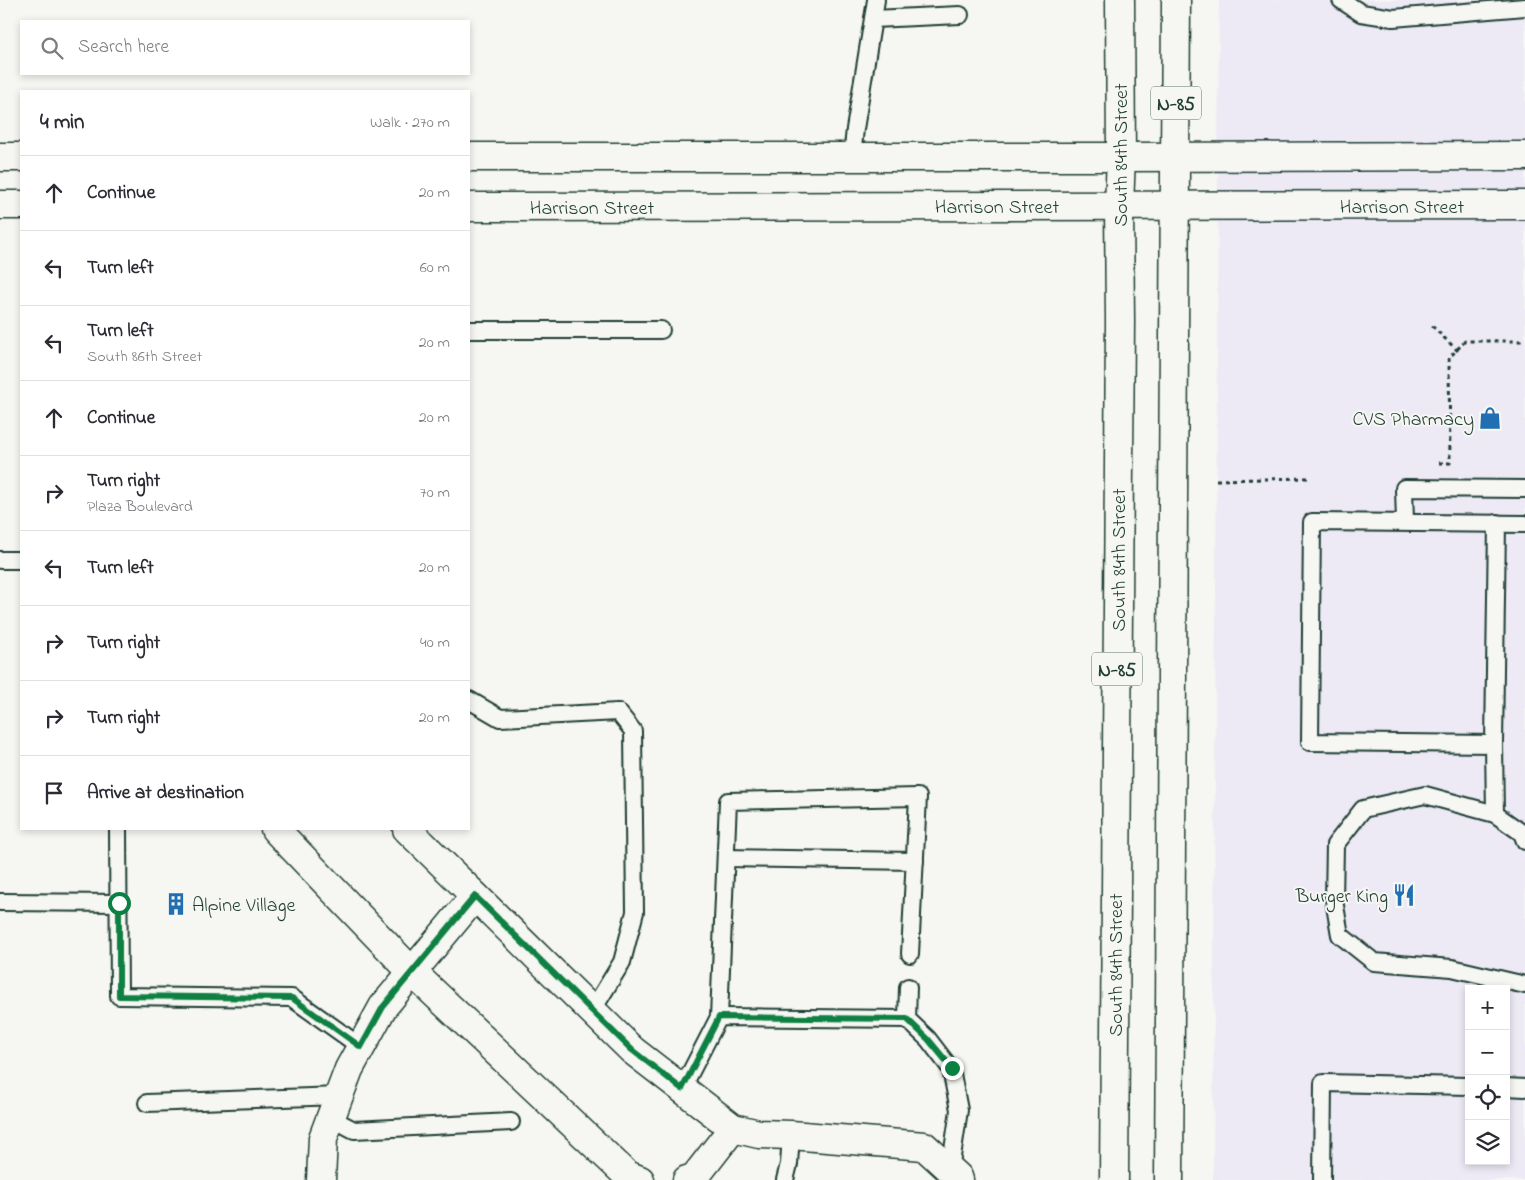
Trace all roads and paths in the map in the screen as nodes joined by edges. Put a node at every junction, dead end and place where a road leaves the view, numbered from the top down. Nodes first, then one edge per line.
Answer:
1 (876, 0) edge
2 (1120, 0) edge
3 (1176, 0) edge
4 (1341, 0) edge
5 (1525, 7) edge
6 (960, 15) dead end
7 (873, 19) junction
8 (0, 156) edge
9 (20, 156) edge
10 (1525, 156) edge
11 (470, 157) edge
12 (1176, 157) junction
13 (852, 158) junction
14 (1121, 158) junction
15 (0, 205) edge
16 (20, 205) edge
17 (1525, 205) edge
18 (1119, 206) junction
19 (1176, 206) junction
20 (470, 208) edge
21 (1432, 326) dead end
22 (470, 330) edge
23 (661, 330) dead end
24 (1525, 341) edge
25 (1458, 352) junction
26 (1431, 463) dead end
27 (1309, 478) dead end
28 (1216, 480) dead end
29 (1525, 489) edge
30 (1405, 522) junction
31 (1497, 523) junction
32 (1525, 524) edge
33 (0, 560) edge
34 (20, 560) edge
35 (470, 701) edge
36 (1494, 744) junction
37 (1495, 814) junction
38 (118, 830) edge
39 (276, 830) edge
40 (408, 830) edge
41 (1525, 842) edge
42 (726, 858) junction
43 (915, 861) junction
44 (475, 896) junction
45 (0, 902) edge
46 (119, 903) junction
47 (910, 954) dead end
48 (412, 972) junction
49 (1525, 985) edge
50 (908, 987) dead end
51 (592, 1011) junction
52 (719, 1017) junction
53 (907, 1019) junction
54 (361, 1047) junction
55 (1465, 1086) edge
56 (1510, 1087) edge
57 (1525, 1088) edge
58 (682, 1089) junction
59 (147, 1103) dead end
60 (335, 1107) junction
61 (511, 1122) dead end
62 (732, 1128) junction
63 (791, 1135) junction
64 (955, 1175) edge
65 (321, 1180) edge
66 (640, 1180) edge
67 (688, 1180) edge
68 (785, 1180) edge
69 (1114, 1180) edge
70 (1169, 1180) edge
71 (1322, 1180) edge

1 - 7 lane
2 - 14 main road, South 84th Street / N-85
3 - 12 main road, N-85
4 - 5 lane
6 - 7 lane
7 - 13 lane
8 - 9 main road
10 - 12 main road
11 - 13 main road
12 - 14 main road
12 - 19 main road, N-85
13 - 14 main road
14 - 18 main road, South 84th Street / N-85
15 - 16 main road
17 - 19 main road, Harrison Street
18 - 19 main road, Harrison Street
18 - 20 main road, Harrison Street
18 - 69 main road, South 84th Street / N-85
19 - 70 main road, N-85
21 - 25 path
22 - 23 lane
24 - 25 path
25 - 26 path
27 - 28 path
29 - 30 lane
30 - 31 lane
30 - 36 lane
31 - 32 lane
31 - 36 lane
33 - 34 lane
35 - 51 lane
36 - 37 lane
37 - 41 lane
37 - 49 lane
38 - 46 lane
39 - 48 main road
40 - 44 main road
42 - 43 lane
42 - 43 lane
42 - 52 lane
43 - 47 lane
44 - 48 main road
44 - 51 main road
45 - 46 lane
46 - 54 lane
48 - 54 main road
48 - 66 main road
50 - 53 lane
51 - 58 main road
52 - 53 lane
52 - 58 lane
53 - 64 lane
54 - 60 main road
55 - 71 lane
56 - 57 lane
58 - 62 main road
59 - 60 lane
60 - 61 lane
60 - 65 main road
62 - 63 main road
62 - 67 main road
63 - 64 main road
63 - 68 lane

